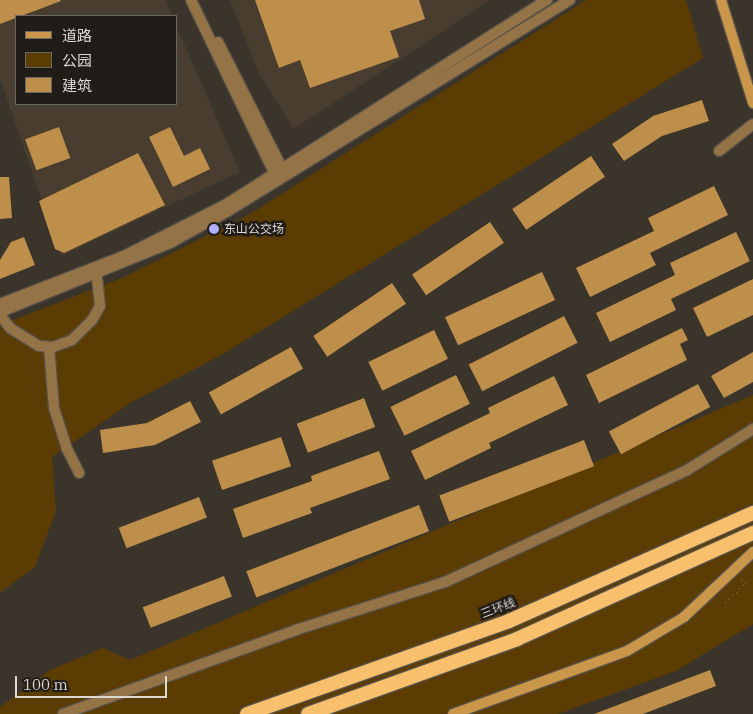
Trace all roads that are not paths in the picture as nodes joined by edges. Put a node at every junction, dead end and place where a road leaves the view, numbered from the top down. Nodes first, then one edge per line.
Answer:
1 (191, 0) edge
2 (197, 0) edge
3 (547, 0) edge
4 (570, 0) edge
5 (716, 0) edge
6 (721, 0) edge
7 (732, 34) junction
8 (753, 103) edge
9 (753, 124) edge
10 (719, 152) dead end
11 (279, 174) junction
12 (97, 270) junction
13 (0, 304) edge
14 (0, 313) edge
15 (49, 346) junction
16 (753, 429) edge
17 (79, 473) dead end
18 (749, 515) edge
19 (751, 534) edge
20 (753, 552) edge
21 (63, 714) edge
22 (248, 714) edge
23 (308, 714) edge
24 (453, 714) edge

1 - 11 street
2 - 11 street
3 - 11 street
4 - 11 street
5 - 7 main road
6 - 7 main road
7 - 8 main road
9 - 10 street
11 - 12 street
12 - 13 street
12 - 14 street
12 - 15 street
14 - 15 street
15 - 17 street
16 - 21 street
18 - 22 highway, 三环线
19 - 23 highway
20 - 24 main road

